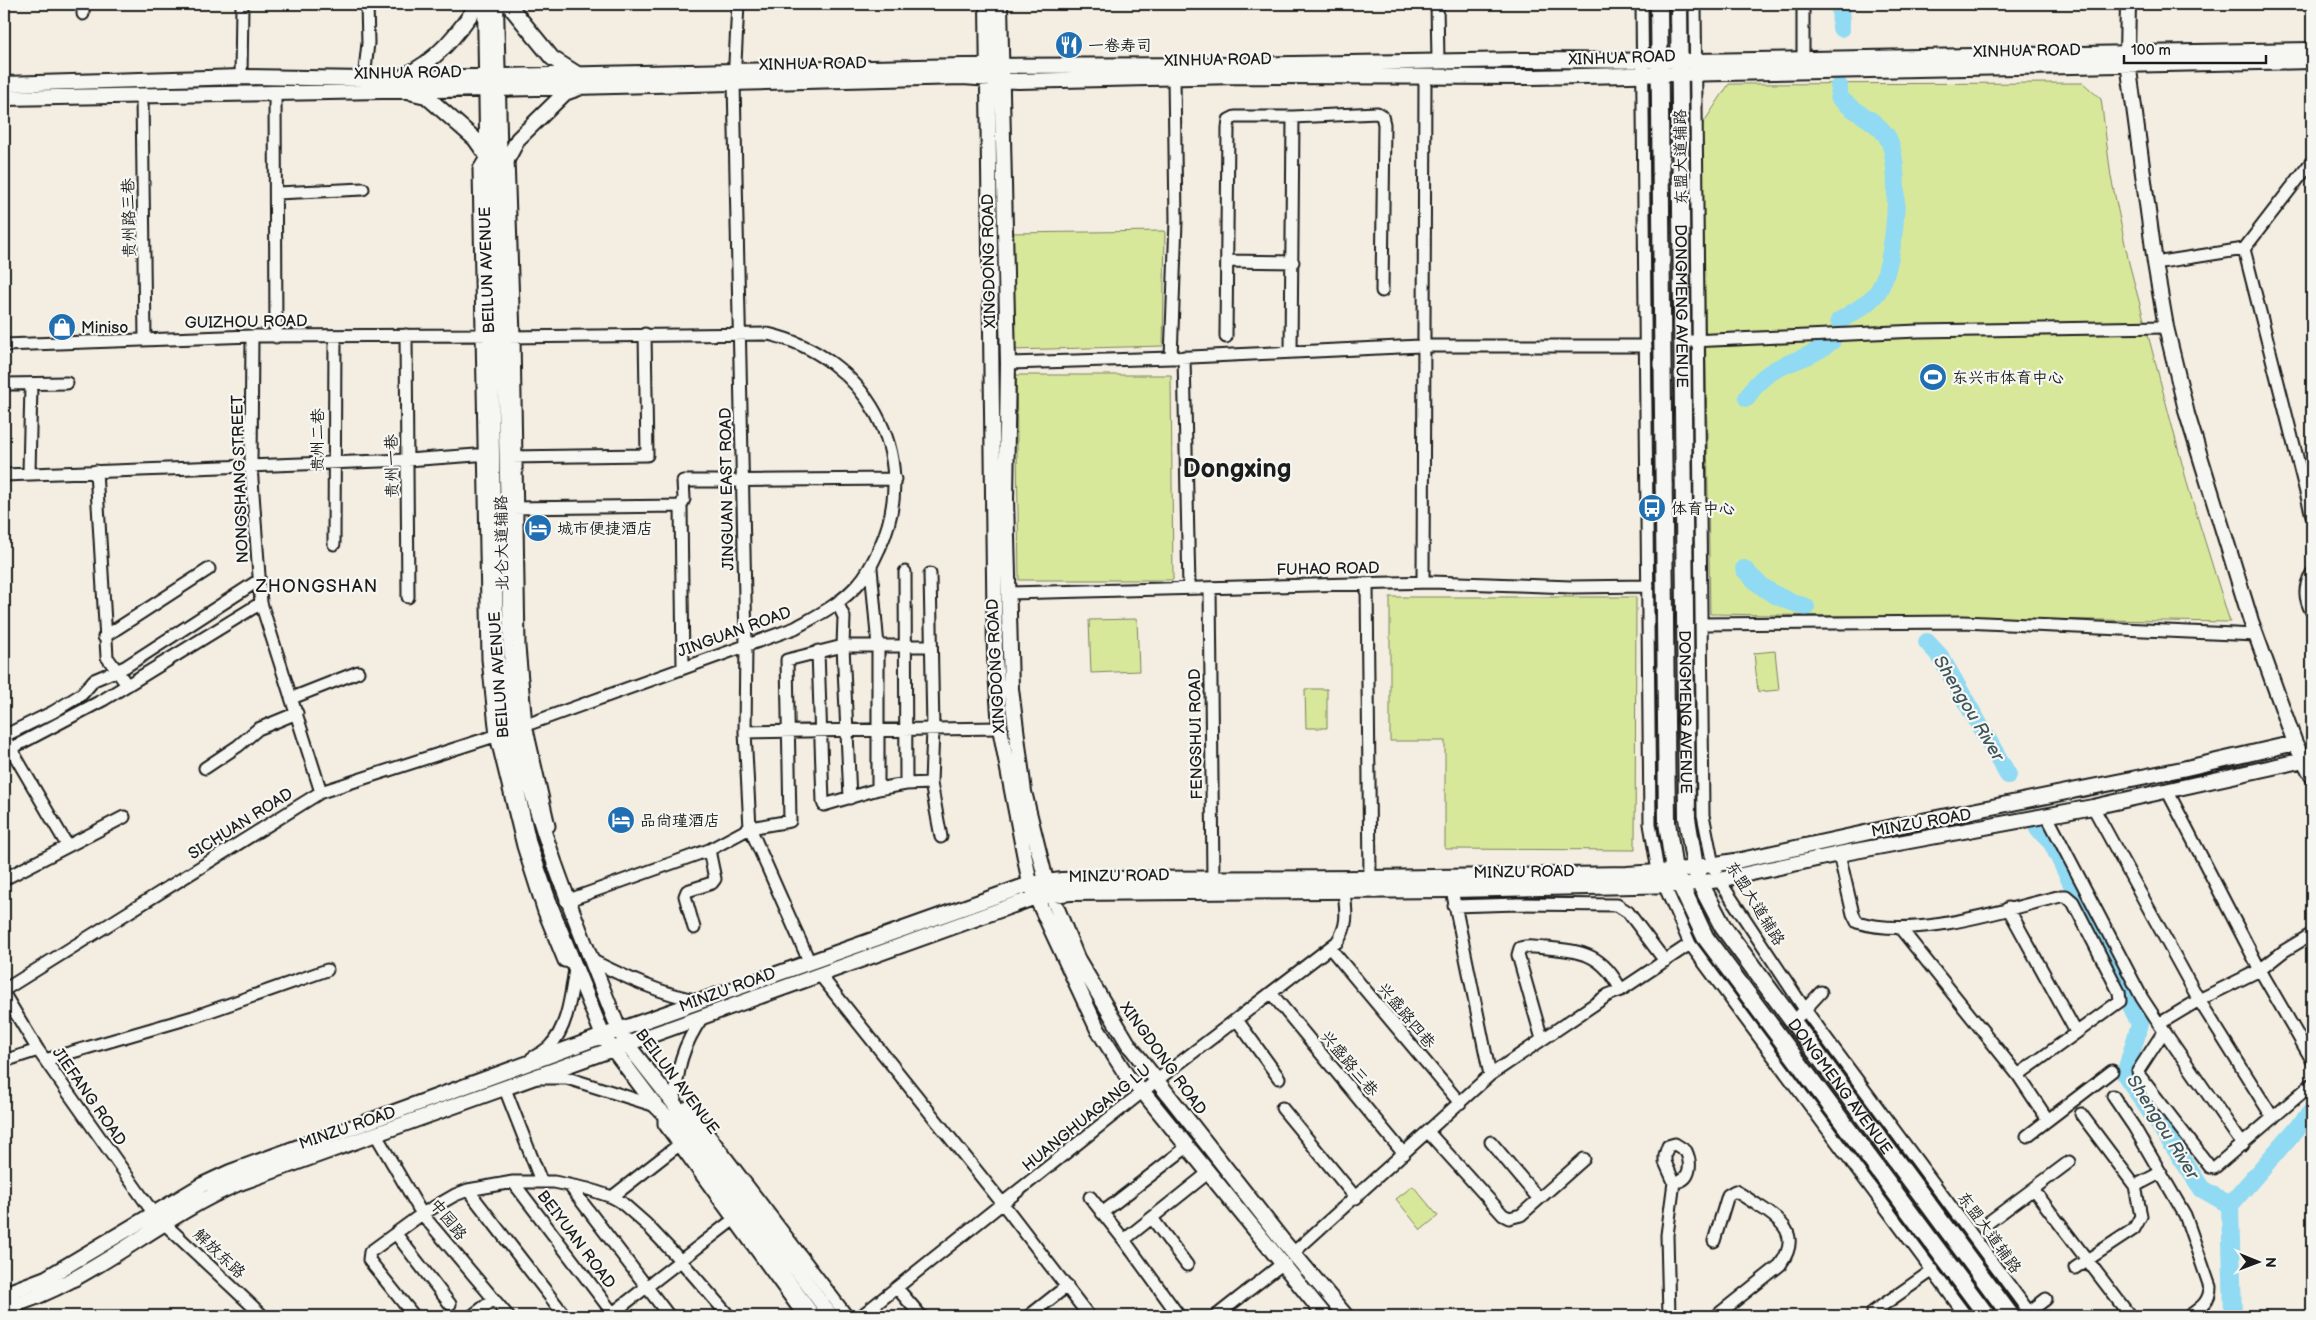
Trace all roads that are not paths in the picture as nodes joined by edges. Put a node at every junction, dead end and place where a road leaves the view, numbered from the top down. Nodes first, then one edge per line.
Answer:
1 (242, 4) edge
2 (367, 4) edge
3 (478, 4) edge
4 (485, 4) edge
5 (496, 4) edge
6 (508, 4) edge
7 (738, 4) edge
8 (988, 4) edge
9 (1000, 4) edge
10 (1437, 4) edge
11 (1642, 4) edge
12 (1659, 4) edge
13 (1679, 4) edge
14 (1695, 4) edge
15 (1803, 4) edge
16 (2128, 4) edge
17 (486, 43) junction
18 (2312, 50) edge
19 (1803, 59) junction
20 (2128, 60) junction
21 (2312, 61) edge
22 (1438, 62) junction
23 (1696, 66) junction
24 (1651, 67) junction
25 (1679, 67) junction
26 (995, 73) junction
27 (241, 77) junction
28 (734, 77) junction
29 (1174, 77) junction
30 (1425, 77) junction
31 (364, 79) junction
32 (581, 80) junction
33 (492, 82) junction
34 (4, 84) edge
35 (398, 84) junction
36 (276, 94) junction
37 (142, 96) junction
38 (4, 98) edge
39 (1292, 117) junction
40 (500, 121) junction
41 (487, 156) junction
42 (508, 158) junction
43 (2312, 161) edge
44 (500, 174) junction
45 (363, 189) dead end
46 (277, 193) junction
47 (2244, 249) junction
48 (1227, 260) junction
49 (1293, 262) junction
50 (2155, 262) junction
51 (1382, 290) dead end
52 (2166, 327) junction
53 (738, 333) junction
54 (645, 334) junction
55 (406, 335) junction
56 (485, 335) junction
57 (252, 336) junction
58 (335, 336) junction
59 (510, 336) junction
60 (276, 337) junction
61 (1226, 337) dead end
62 (145, 340) junction
63 (1690, 341) junction
64 (4, 344) edge
65 (1424, 346) junction
66 (1646, 346) junction
67 (1291, 352) junction
68 (1184, 357) junction
69 (1172, 358) junction
70 (1008, 363) junction
71 (66, 383) dead end
72 (4, 384) edge
73 (31, 385) junction
74 (488, 454) junction
75 (511, 457) junction
76 (407, 460) junction
77 (334, 462) junction
78 (251, 466) junction
79 (96, 470) junction
80 (29, 474) junction
81 (4, 475) edge
82 (895, 479) junction
83 (742, 480) junction
84 (681, 506) junction
85 (513, 508) junction
86 (2312, 516) edge
87 (334, 544) dead end
88 (870, 568) junction
89 (209, 569) dead end
90 (905, 572) dead end
91 (2312, 573) edge
92 (930, 574) dead end
93 (259, 580) junction
94 (1423, 582) junction
95 (1367, 584) junction
96 (1648, 586) junction
97 (1189, 588) junction
98 (1210, 588) junction
99 (1009, 593) junction
100 (408, 597) dead end
101 (261, 603) junction
102 (838, 604) junction
103 (2312, 612) edge
104 (1701, 624) junction
105 (2256, 635) junction
106 (104, 637) junction
107 (746, 645) junction
108 (843, 646) junction
109 (878, 646) junction
110 (906, 646) junction
111 (931, 646) junction
112 (818, 651) junction
113 (683, 668) junction
114 (118, 670) junction
115 (358, 672) dead end
116 (127, 686) junction
117 (292, 698) junction
118 (297, 714) junction
119 (1000, 728) junction
120 (933, 729) junction
121 (848, 730) junction
122 (878, 730) junction
123 (907, 730) junction
124 (510, 731) junction
125 (789, 731) junction
126 (821, 731) junction
127 (746, 732) junction
128 (1686, 736) junction
129 (1703, 736) junction
130 (6, 743) edge
131 (2295, 744) junction
132 (2304, 760) junction
133 (205, 768) dead end
134 (2312, 776) edge
135 (931, 783) junction
136 (906, 784) junction
137 (878, 789) junction
138 (321, 792) junction
139 (2168, 792) junction
140 (850, 798) junction
141 (2093, 808) junction
142 (2047, 816) junction
143 (124, 817) dead end
144 (750, 828) junction
145 (941, 836) dead end
146 (67, 845) junction
147 (709, 850) junction
148 (1839, 854) junction
149 (1713, 865) junction
150 (1698, 875) junction
151 (1370, 878) junction
152 (1669, 878) junction
153 (4, 879) edge
154 (1212, 879) junction
155 (1719, 880) junction
156 (1030, 884) junction
157 (1048, 888) junction
158 (1344, 890) junction
159 (1452, 890) junction
160 (1036, 898) junction
161 (570, 900) junction
162 (1454, 906) junction
163 (2008, 908) junction
164 (694, 928) dead end
165 (1901, 929) junction
166 (2312, 934) edge
167 (1690, 944) junction
168 (1330, 948) junction
169 (590, 958) junction
170 (1665, 961) junction
171 (809, 962) junction
172 (574, 966) junction
173 (327, 970) dead end
174 (2260, 970) junction
175 (820, 974) junction
176 (4, 990) edge
177 (1621, 990) junction
178 (1821, 992) dead end
179 (1271, 993) junction
180 (4, 994) edge
181 (2199, 1000) junction
182 (700, 1001) junction
183 (703, 1016) junction
184 (1799, 1016) junction
185 (1237, 1020) junction
186 (2161, 1028) junction
187 (619, 1030) junction
188 (2076, 1032) junction
189 (603, 1036) junction
190 (1542, 1038) junction
191 (627, 1044) junction
192 (611, 1049) junction
193 (42, 1055) junction
194 (2312, 1060) edge
195 (4, 1061) edge
196 (526, 1063) junction
197 (2112, 1071) dead end
198 (2018, 1074) junction
199 (1490, 1075) junction
200 (531, 1078) junction
201 (1279, 1078) dead end
202 (1156, 1081) junction
203 (2312, 1084) edge
204 (505, 1088) junction
205 (1142, 1092) junction
206 (2113, 1096) dead end
207 (1460, 1103) junction
208 (677, 1108) junction
209 (1282, 1108) dead end
210 (660, 1110) junction
211 (2081, 1114) dead end
212 (2273, 1118) junction
213 (2048, 1120) junction
214 (1428, 1132) junction
215 (376, 1135) junction
216 (2027, 1136) dead end
217 (682, 1142) junction
218 (1491, 1142) dead end
219 (2243, 1145) junction
220 (1188, 1147) junction
221 (1404, 1154) junction
222 (1584, 1159) dead end
223 (2069, 1162) dead end
224 (1208, 1173) junction
225 (2160, 1173) junction
226 (540, 1181) junction
227 (513, 1182) junction
228 (1674, 1182) dead end
229 (569, 1185) junction
230 (2135, 1186) junction
231 (2033, 1189) junction
232 (468, 1190) junction
233 (612, 1197) junction
234 (1090, 1197) dead end
235 (1356, 1198) junction
236 (1538, 1198) junction
237 (1004, 1204) junction
238 (1102, 1213) junction
239 (422, 1214) junction
240 (737, 1217) junction
241 (1152, 1218) junction
242 (159, 1219) junction
243 (1989, 1222) dead end
244 (396, 1234) junction
245 (1124, 1240) junction
246 (1714, 1241) dead end
247 (1293, 1253) junction
248 (2088, 1260) junction
249 (681, 1262) junction
250 (1282, 1264) junction
251 (1188, 1265) dead end
252 (2075, 1268) dead end
253 (1932, 1270) junction
254 (1067, 1286) junction
255 (647, 1288) junction
256 (897, 1288) junction
257 (4, 1294) edge
258 (494, 1299) junction
259 (2046, 1299) dead end
260 (450, 1304) dead end
261 (4, 1308) edge
262 (4, 1312) edge
263 (613, 1315) edge
264 (1872, 1315) edge
265 (2028, 1315) edge
266 (8, 1316) edge
267 (263, 1316) edge
268 (414, 1316) edge
269 (472, 1316) edge
270 (508, 1316) edge
271 (565, 1316) edge
272 (668, 1316) edge
273 (729, 1316) edge
274 (804, 1316) edge
275 (812, 1316) edge
276 (831, 1316) edge
277 (847, 1316) edge
278 (860, 1316) edge
279 (921, 1316) edge
280 (1029, 1316) edge
281 (1089, 1316) edge
282 (1179, 1316) edge
283 (1216, 1316) edge
284 (1325, 1316) edge
285 (1346, 1316) edge
286 (1669, 1316) edge
287 (1716, 1316) edge
288 (1966, 1316) edge
289 (1987, 1316) edge
290 (2012, 1316) edge
291 (2130, 1316) edge
292 (2189, 1316) edge

1 - 27 street
2 - 31 street
3 - 17 street
3 - 35 main road
4 - 17 main road, BEILUN AVENUE
5 - 33 main road, BEILUN AVENUE
6 - 32 main road
7 - 28 street, JINGUAN EAST ROAD
8 - 26 main road, XINGDONG ROAD
9 - 26 main road, XINGDONG ROAD
10 - 22 street
11 - 24 street
12 - 24 highway, DONGMENG AVENUE
13 - 25 highway, DONGMENG AVENUE
14 - 23 street, 东盟大道辅路
15 - 19 street
16 - 20 main road
17 - 33 main road, BEILUN AVENUE
18 - 20 main road, XINHUA ROAD
19 - 20 main road, XINHUA ROAD
19 - 23 main road, XINHUA ROAD
20 - 21 main road, XINHUA ROAD
20 - 23 main road, XINHUA ROAD
20 - 50 main road
22 - 24 main road, XINHUA ROAD
22 - 26 main road, XINHUA ROAD
23 - 25 main road, XINHUA ROAD
23 - 63 street, 东盟大道辅路
24 - 25 main road, XINHUA ROAD
24 - 30 main road, XINHUA ROAD
24 - 66 street
24 - 152 highway, DONGMENG AVENUE
25 - 63 highway, DONGMENG AVENUE
26 - 28 main road, XINHUA ROAD
26 - 29 main road, XINHUA ROAD
26 - 70 main road, XINGDONG ROAD
26 - 119 main road, XINGDONG ROAD
27 - 31 main road, XINHUA ROAD
27 - 34 main road, XINHUA ROAD
28 - 32 main road, XINHUA ROAD
28 - 53 street, JINGUAN EAST ROAD
29 - 30 main road, XINHUA ROAD
29 - 69 street
30 - 65 street
31 - 35 main road, XINHUA ROAD
32 - 33 main road, XINHUA ROAD
32 - 42 main road
33 - 35 main road, XINHUA ROAD
33 - 40 main road, BEILUN AVENUE
33 - 41 main road, BEILUN AVENUE
35 - 36 main road, XINHUA ROAD
35 - 41 main road
36 - 37 main road, XINHUA ROAD
36 - 46 street
37 - 38 main road, XINHUA ROAD
37 - 62 street, 贵州路三巷
39 - 48 street
39 - 49 street
39 - 51 street
40 - 42 street
40 - 44 main road, BEILUN AVENUE
41 - 56 main road, BEILUN AVENUE
42 - 44 main road
42 - 59 street
43 - 47 street
44 - 59 main road, BEILUN AVENUE
45 - 46 street
46 - 60 street
47 - 50 street
47 - 86 street
48 - 49 street
48 - 61 street
49 - 67 street
50 - 52 main road
52 - 63 street
52 - 105 main road
53 - 54 street, JINGUAN ROAD
53 - 82 street, JINGUAN ROAD
53 - 83 street, JINGUAN EAST ROAD
54 - 59 street, JINGUAN ROAD
54 - 75 street
55 - 56 street, GUIZHOU ROAD
55 - 58 street, GUIZHOU ROAD
55 - 76 street, 贵州一巷
56 - 74 main road, BEILUN AVENUE
57 - 60 street, GUIZHOU ROAD
57 - 62 street, GUIZHOU ROAD
57 - 78 street, NONGSHANG STREET
58 - 60 street, GUIZHOU ROAD
58 - 77 street, 贵州二巷
59 - 75 main road, BEILUN AVENUE
62 - 64 street, GUIZHOU ROAD
63 - 104 street, 东盟大道辅路
63 - 128 highway, DONGMENG AVENUE
65 - 66 street
65 - 67 street
65 - 94 street
66 - 96 street
67 - 68 street
68 - 69 street
68 - 97 street
69 - 70 street
70 - 99 main road, XINGDONG ROAD
71 - 73 street
72 - 73 street
73 - 80 street
74 - 76 street
74 - 124 main road, BEILUN AVENUE
75 - 85 main road, BEILUN AVENUE
76 - 77 street
76 - 100 street, 贵州一巷
77 - 78 street
77 - 87 street, 贵州二巷
78 - 79 street
78 - 93 street, NONGSHANG STREET
79 - 80 street
79 - 106 street
80 - 81 street
82 - 83 street
82 - 88 street, JINGUAN ROAD
83 - 84 street
83 - 107 street, JINGUAN EAST ROAD
84 - 85 street
84 - 113 street
85 - 124 main road, BEILUN AVENUE
88 - 102 street, JINGUAN ROAD
88 - 109 street
89 - 106 street
90 - 110 street
91 - 103 street
92 - 111 street
93 - 101 street, NONGSHANG STREET
93 - 114 street
94 - 95 street, FUHAO ROAD
94 - 96 street, FUHAO ROAD
95 - 98 street, FUHAO ROAD
95 - 151 street
96 - 152 street
97 - 98 street, FUHAO ROAD
97 - 99 street, FUHAO ROAD
98 - 154 street, FENGSHUI ROAD
99 - 157 main road, XINGDONG ROAD
101 - 116 street
101 - 117 street, NONGSHANG STREET
102 - 107 street, JINGUAN ROAD
102 - 108 street
104 - 105 street
104 - 129 street, 东盟大道辅路
105 - 131 main road
106 - 114 street
107 - 113 street, JINGUAN ROAD
107 - 127 street, JINGUAN EAST ROAD
108 - 109 street
108 - 112 street
108 - 121 street
109 - 110 street
109 - 122 street
110 - 111 street
110 - 123 street
111 - 120 street
112 - 125 street
112 - 126 street
113 - 124 street, JINGUAN ROAD
114 - 116 street
114 - 130 street
115 - 117 street
116 - 130 street
117 - 118 street, NONGSHANG STREET
118 - 133 street
118 - 138 street, NONGSHANG STREET
119 - 120 street
119 - 156 main road, XINGDONG ROAD
120 - 123 street
120 - 135 street
121 - 122 street
121 - 126 street
121 - 140 street
122 - 123 street
122 - 137 street
123 - 136 street
124 - 138 street, SICHUAN ROAD
124 - 161 main road, BEILUN AVENUE
124 - 172 main road, BEILUN AVENUE
125 - 126 street
125 - 127 street
125 - 144 street
126 - 140 street
127 - 144 street, JINGUAN EAST ROAD
128 - 129 street
128 - 150 highway, DONGMENG AVENUE
129 - 149 street, 东盟大道辅路
130 - 146 street
131 - 132 main road
131 - 149 main road, MINZU ROAD
132 - 134 main road
132 - 139 main road, MINZU ROAD
135 - 136 street
135 - 145 street
136 - 137 street
137 - 140 street
138 - 176 street, SICHUAN ROAD
139 - 141 main road, MINZU ROAD
139 - 174 street
141 - 142 main road, MINZU ROAD
141 - 181 street
142 - 148 main road, MINZU ROAD
142 - 186 street
143 - 146 street
144 - 147 street
144 - 171 street, JINGUAN EAST ROAD
146 - 153 street
147 - 161 street
147 - 164 street
148 - 155 main road, MINZU ROAD
148 - 165 street
149 - 150 main road, MINZU ROAD
149 - 155 street, 东盟大道辅路
150 - 152 main road, MINZU ROAD
150 - 155 main road, MINZU ROAD
150 - 184 highway, DONGMENG AVENUE
151 - 152 main road, MINZU ROAD
151 - 154 main road, MINZU ROAD
152 - 159 main road, MINZU ROAD
152 - 167 street
152 - 289 highway, DONGMENG AVENUE
154 - 157 main road, MINZU ROAD
155 - 184 street, 东盟大道辅路
156 - 157 main road, MINZU ROAD
156 - 160 main road, XINGDONG ROAD
156 - 171 main road, MINZU ROAD
157 - 158 main road, MINZU ROAD
157 - 160 main road, MINZU ROAD
157 - 202 main road, XINGDONG ROAD
158 - 159 main road, MINZU ROAD
158 - 168 street, HUANGHUAGANG LU
159 - 162 street
160 - 175 main road, MINZU ROAD
160 - 205 main road, XINGDONG ROAD
161 - 169 main road, BEILUN AVENUE
162 - 170 street
162 - 199 street
163 - 165 street
163 - 188 street
163 - 188 street
165 - 198 street
166 - 174 street
167 - 170 street
167 - 253 street
168 - 179 street, HUANGHUAGANG LU
168 - 207 street, 兴盛路四巷
169 - 182 street
169 - 187 main road, BEILUN AVENUE
170 - 177 street
171 - 182 main road, MINZU ROAD
172 - 189 main road, BEILUN AVENUE
172 - 196 street
173 - 193 street
174 - 181 street
174 - 194 street
175 - 183 main road, MINZU ROAD
175 - 237 street
177 - 190 street
177 - 190 street
178 - 184 street
179 - 185 street, HUANGHUAGANG LU
179 - 221 street, 兴盛路三巷
180 - 193 street, JIEFANG ROAD
181 - 186 street
181 - 212 street
182 - 187 main road, MINZU ROAD
183 - 191 main road, MINZU ROAD
183 - 208 street
184 - 265 street, 东盟大道辅路
184 - 290 highway, DONGMENG AVENUE
185 - 201 street
185 - 202 street, HUANGHUAGANG LU
186 - 219 street
186 - 219 street
187 - 189 main road, MINZU ROAD
187 - 191 main road, BEILUN AVENUE
188 - 198 street
189 - 192 main road, BEILUN AVENUE
189 - 196 main road, MINZU ROAD
190 - 199 street
191 - 192 main road, MINZU ROAD
191 - 208 main road, BEILUN AVENUE
192 - 200 main road, MINZU ROAD
192 - 210 main road, BEILUN AVENUE
193 - 195 street
193 - 242 street, JIEFANG ROAD
196 - 242 main road, MINZU ROAD
197 - 213 street
198 - 213 street
199 - 207 street
200 - 204 main road, MINZU ROAD
200 - 210 street
202 - 205 street, HUANGHUAGANG LU
202 - 247 main road, XINGDONG ROAD
203 - 212 street
204 - 215 main road, MINZU ROAD
204 - 226 street
205 - 220 main road, XINGDONG ROAD
205 - 237 street, HUANGHUAGANG LU
206 - 225 street
207 - 214 street
208 - 276 main road, BEILUN AVENUE
208 - 277 street
209 - 235 street
210 - 217 main road, BEILUN AVENUE
211 - 230 street
212 - 219 street
213 - 216 street
214 - 221 street
214 - 236 street
215 - 239 street, 中园路
215 - 242 main road, MINZU ROAD
217 - 233 street
217 - 240 main road, BEILUN AVENUE
218 - 236 street
220 - 224 main road, XINGDONG ROAD
220 - 238 street
221 - 235 street
222 - 236 street
223 - 231 street
224 - 241 street
224 - 250 main road, XINGDONG ROAD
225 - 230 street
225 - 292 street
226 - 227 street
226 - 229 street
227 - 232 street
227 - 263 street, BEIYUAN ROAD
228 - 286 street
229 - 233 street
229 - 255 street
230 - 248 street
231 - 243 street
231 - 248 street
232 - 239 street
232 - 271 street
233 - 249 street
234 - 238 street
235 - 247 street
237 - 254 street
237 - 256 street, HUANGHUAGANG LU
238 - 245 street
239 - 244 street
239 - 258 street, 中园路
240 - 249 street
240 - 274 street
240 - 275 main road, BEILUN AVENUE
241 - 245 street
241 - 251 street
242 - 257 main road, MINZU ROAD
242 - 261 main road, MINZU ROAD
242 - 267 street, 解放东路
244 - 260 street
244 - 268 street
245 - 282 street
246 - 287 street
247 - 285 main road, XINGDONG ROAD
248 - 252 street
248 - 291 street
249 - 255 street
249 - 273 street
250 - 283 street
250 - 284 main road, XINGDONG ROAD
253 - 264 street
253 - 288 street
254 - 280 street
254 - 281 street
255 - 263 street
255 - 272 street
256 - 278 street, HUANGHUAGANG LU
256 - 279 street
258 - 269 street
258 - 270 street, 中园路
259 - 265 street
262 - 266 street

